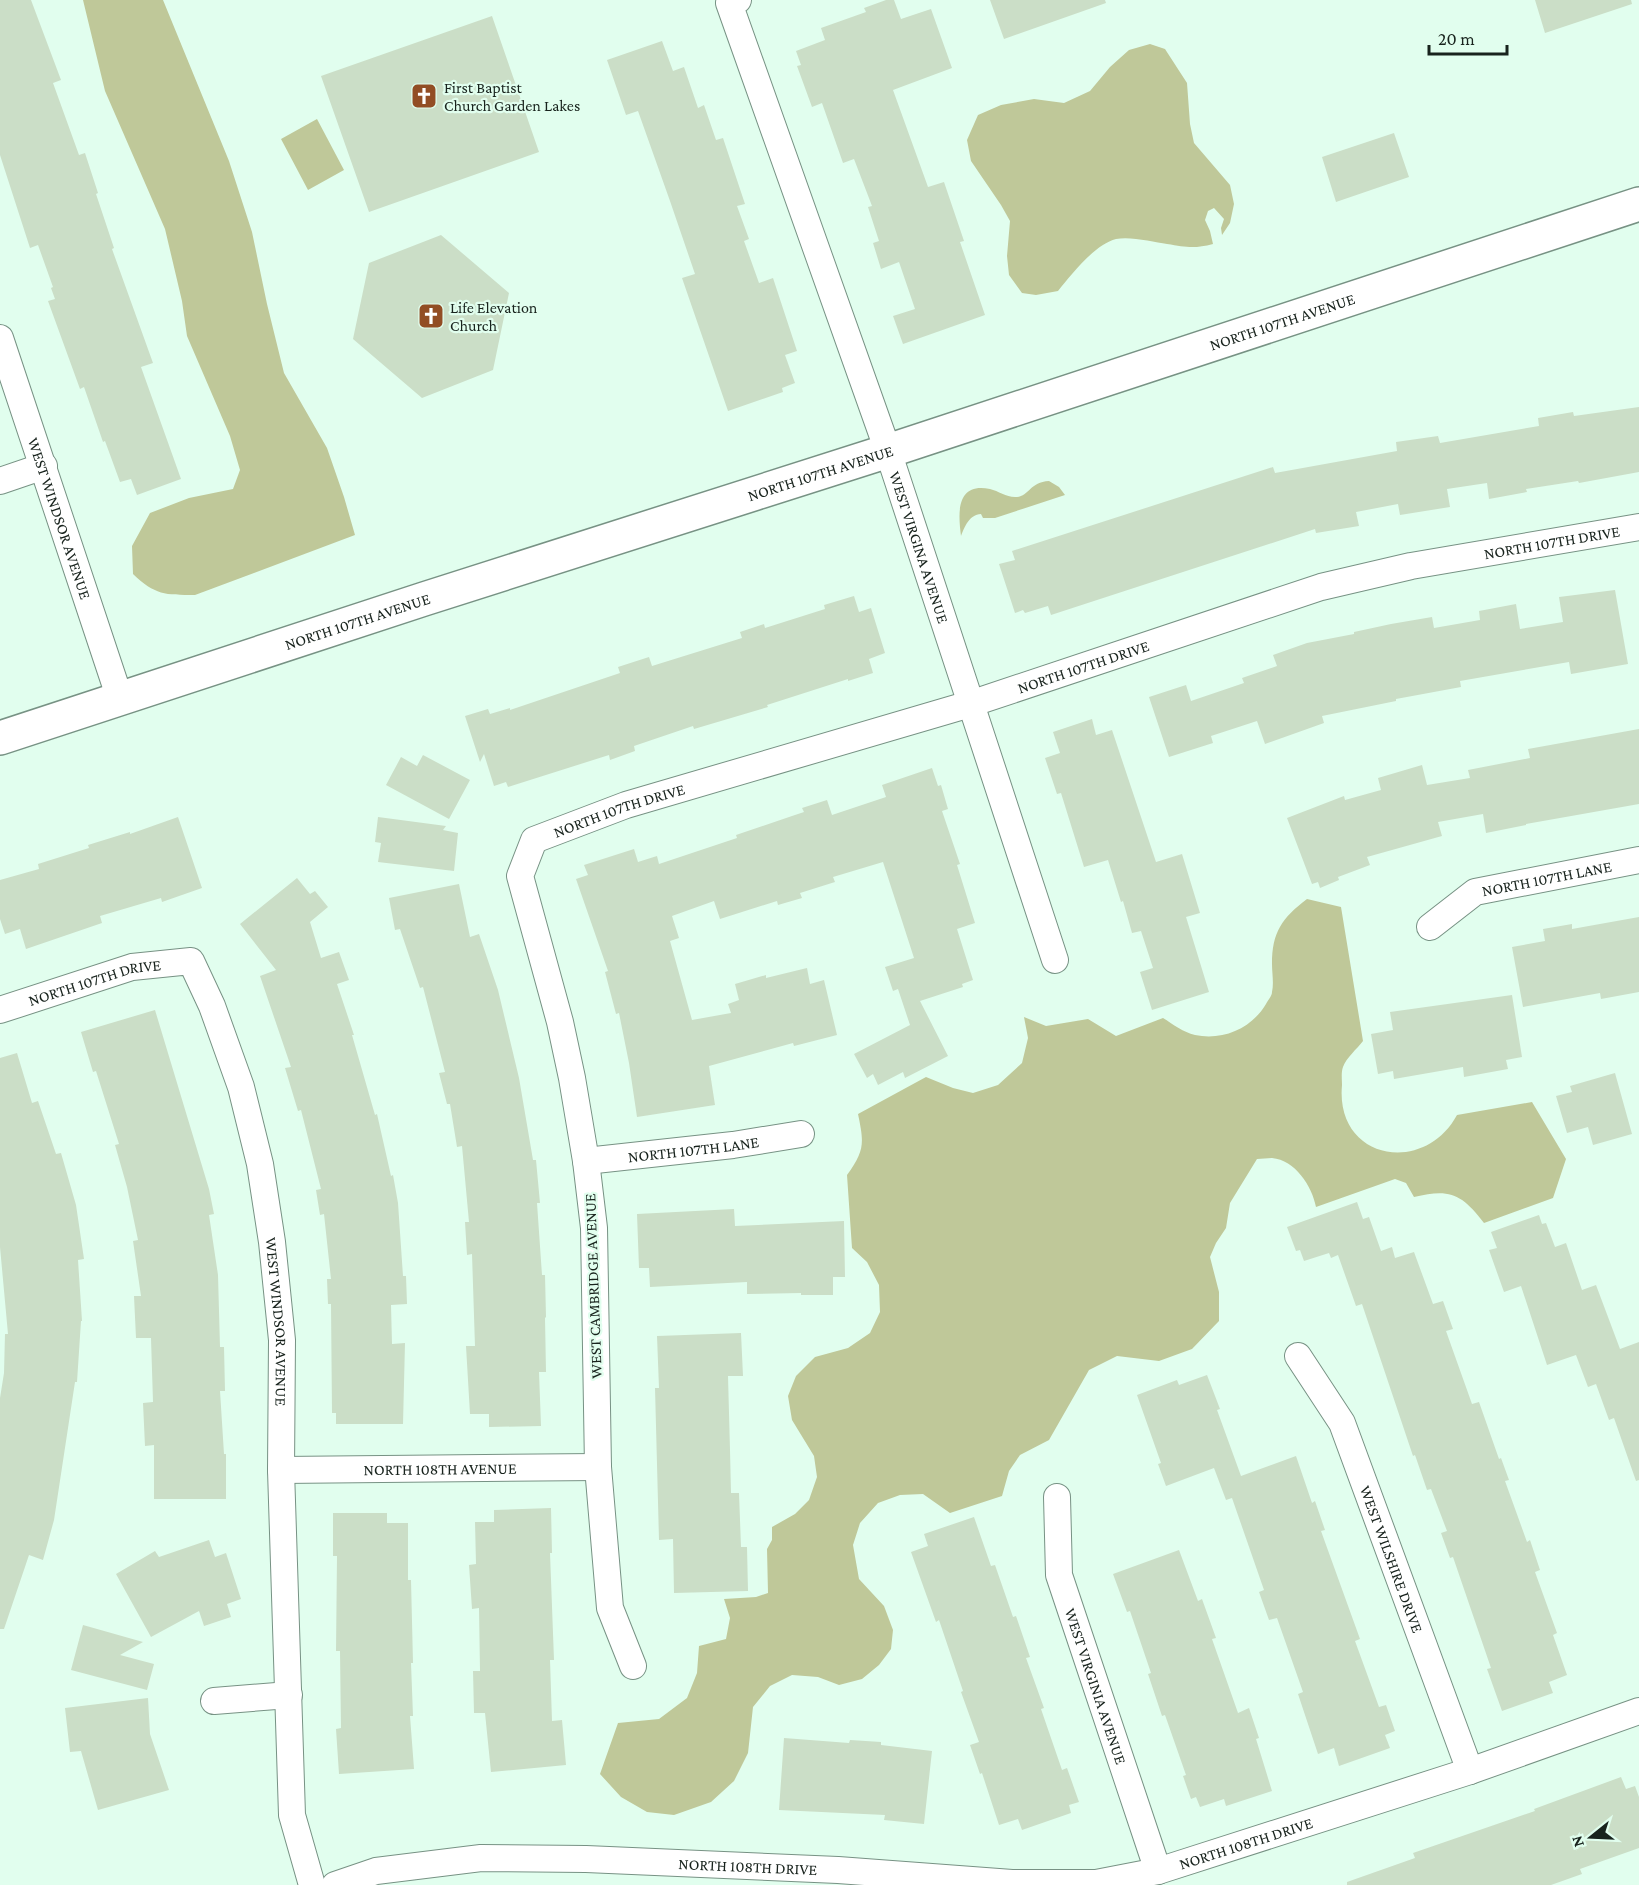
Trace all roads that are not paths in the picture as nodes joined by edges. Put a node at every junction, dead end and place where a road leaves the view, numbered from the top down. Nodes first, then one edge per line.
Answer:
1 (734, 1) edge
2 (1639, 204) edge
3 (0, 338) edge
4 (888, 451) junction
5 (44, 466) junction
6 (0, 481) edge
7 (1639, 526) edge
8 (120, 699) junction
9 (970, 704) junction
10 (0, 738) edge
11 (534, 840) joint
12 (1639, 860) edge
13 (1430, 927) dead end
14 (1055, 960) dead end
15 (191, 962) joint
16 (0, 1010) edge
17 (801, 1134) dead end
18 (586, 1161) junction
19 (1298, 1356) dead end
20 (598, 1467) junction
21 (281, 1470) junction
22 (1057, 1497) dead end
23 (633, 1666) dead end
24 (289, 1695) junction
25 (214, 1701) dead end
26 (1639, 1711) edge
27 (1470, 1771) junction
28 (1158, 1871) junction
29 (837, 1878) edge
30 (312, 1885) edge
31 (334, 1885) edge

1 - 4 street, WEST VIRGINA AVENUE
2 - 4 main road, NORTH 107TH AVENUE
3 - 5 street, WEST WINDSOR AVENUE
4 - 8 main road, NORTH 107TH AVENUE
4 - 9 street, WEST VIRGINA AVENUE
5 - 6 street
5 - 8 street, WEST WINDSOR AVENUE
7 - 9 street, NORTH 107TH DRIVE
8 - 10 main road, NORTH 107TH AVENUE
9 - 11 street, NORTH 107TH DRIVE
9 - 14 street, WEST VIRGINA AVENUE
11 - 18 street, WEST CAMBRIDGE AVENUE
12 - 13 street, NORTH 107TH LANE
15 - 16 street, NORTH 107TH DRIVE
15 - 21 street, WEST WINDSOR AVENUE
17 - 18 street, NORTH 107TH LANE
18 - 20 street, WEST CAMBRIDGE AVENUE
19 - 27 street, WEST WILSHIRE DRIVE
20 - 21 street, NORTH 108TH AVENUE
20 - 23 street, WEST CAMBRIDGE AVENUE
21 - 24 street, WEST WINDSOR AVENUE
22 - 28 street, WEST VIRGINIA AVENUE
24 - 25 street
24 - 30 street, WEST WINDSOR AVENUE
26 - 27 street, NORTH 108TH DRIVE
27 - 28 street, NORTH 108TH DRIVE
28 - 29 street, NORTH 108TH DRIVE
29 - 31 street, NORTH 108TH DRIVE

